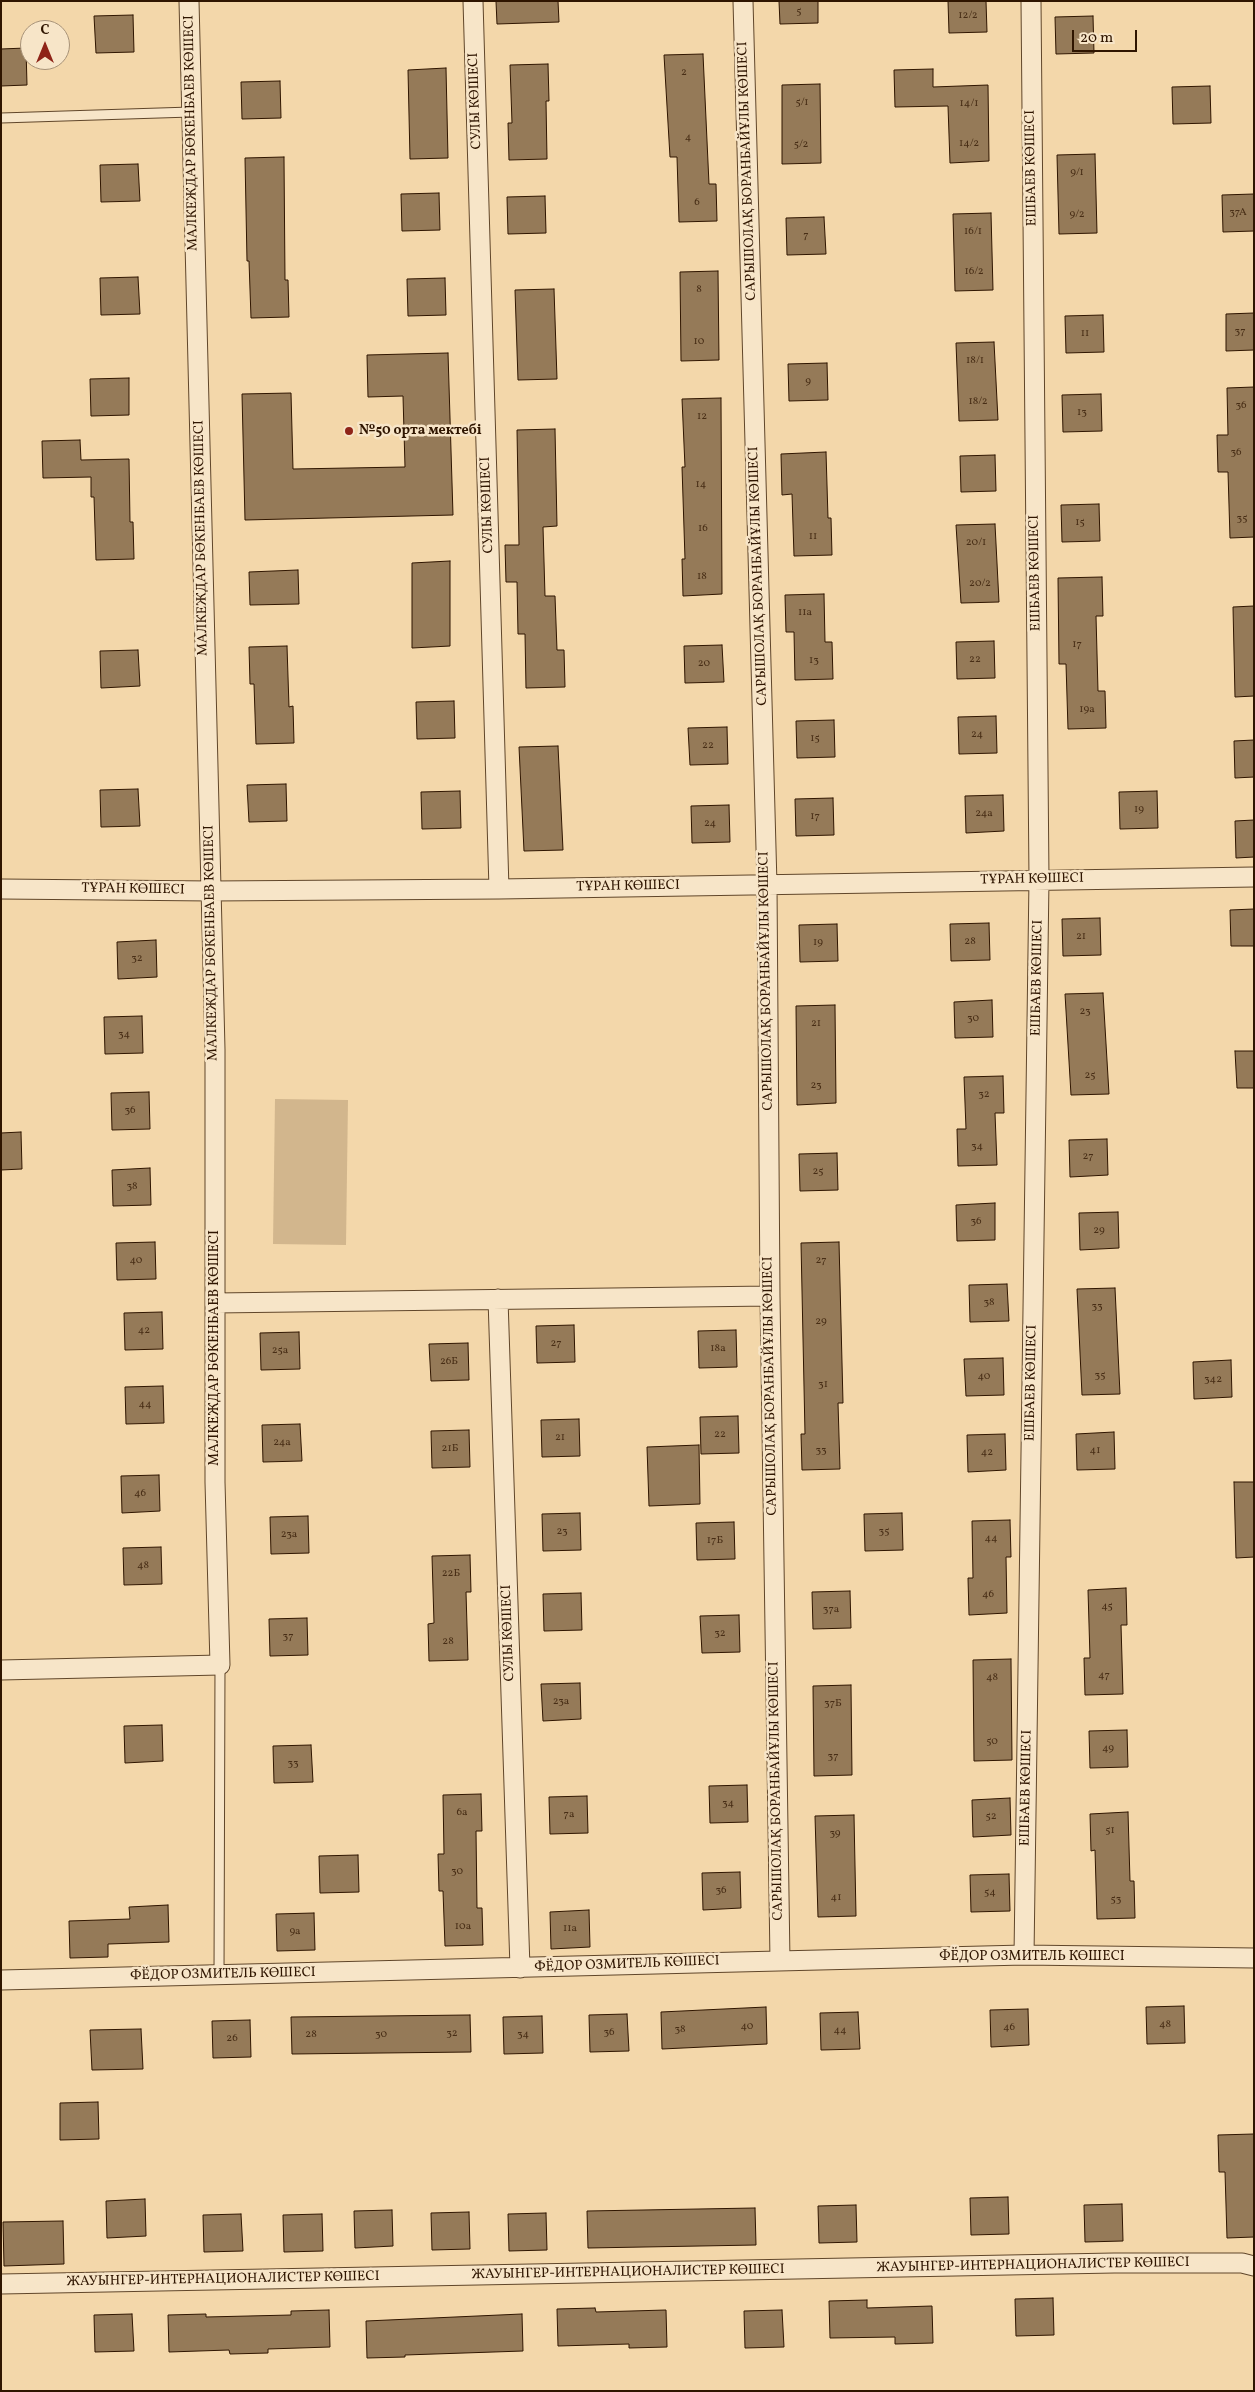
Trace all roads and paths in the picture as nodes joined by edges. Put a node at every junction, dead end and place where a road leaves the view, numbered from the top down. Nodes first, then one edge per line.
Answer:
1 (189, 1) edge
2 (473, 1) edge
3 (744, 1) edge
4 (1030, 1) edge
5 (191, 112) junction
6 (1, 118) edge
7 (1254, 878) edge
8 (1039, 880) junction
9 (767, 885) junction
10 (1, 889) edge
11 (499, 890) junction
12 (211, 891) junction
13 (770, 1296) junction
14 (498, 1299) junction
15 (215, 1303) junction
16 (220, 1665) junction
17 (1, 1670) edge
18 (1024, 1955) junction
19 (1254, 1958) edge
20 (780, 1961) junction
21 (520, 1968) junction
22 (219, 1975) junction
23 (1, 1980) edge
24 (1254, 2266) edge
25 (1, 2284) edge

1 - 5 street, МАЛКЕЖДАР БӨКЕНБАЕВ КӨШЕСІ
2 - 11 street, СУЛЫ КӨШЕСІ
3 - 9 street, САРЫШОЛАҚ БОРАНБАЙҰЛЫ КӨШЕСІ
4 - 8 street, ЕШБАЕВ КӨШЕСІ
5 - 6 lane
5 - 12 street, МАЛКЕЖДАР БӨКЕНБАЕВ КӨШЕСІ
7 - 8 street, ТҰРАН КӨШЕСІ
8 - 9 street, ТҰРАН КӨШЕСІ
8 - 18 street, ЕШБАЕВ КӨШЕСІ
9 - 11 street, ТҰРАН КӨШЕСІ
9 - 13 street, САРЫШОЛАҚ БОРАНБАЙҰЛЫ КӨШЕСІ
10 - 12 street, ТҰРАН КӨШЕСІ
11 - 12 street, ТҰРАН КӨШЕСІ
12 - 15 street, МАЛКЕЖДАР БӨКЕНБАЕВ КӨШЕСІ
13 - 14 street
13 - 20 street, САРЫШОЛАҚ БОРАНБАЙҰЛЫ КӨШЕСІ
14 - 15 street
14 - 21 street, СУЛЫ КӨШЕСІ
15 - 16 street, МАЛКЕЖДАР БӨКЕНБАЕВ КӨШЕСІ
16 - 17 street
16 - 22 lane
18 - 19 street, ФЁДОР ОЗМИТЕЛЬ КӨШЕСІ
18 - 20 street, ФЁДОР ОЗМИТЕЛЬ КӨШЕСІ
20 - 21 street, ФЁДОР ОЗМИТЕЛЬ КӨШЕСІ
21 - 22 street, ФЁДОР ОЗМИТЕЛЬ КӨШЕСІ
22 - 23 street, ФЁДОР ОЗМИТЕЛЬ КӨШЕСІ
24 - 25 street, ЖАУЫНГЕР-ИНТЕРНАЦИОНАЛИСТЕР КӨШЕСІ

